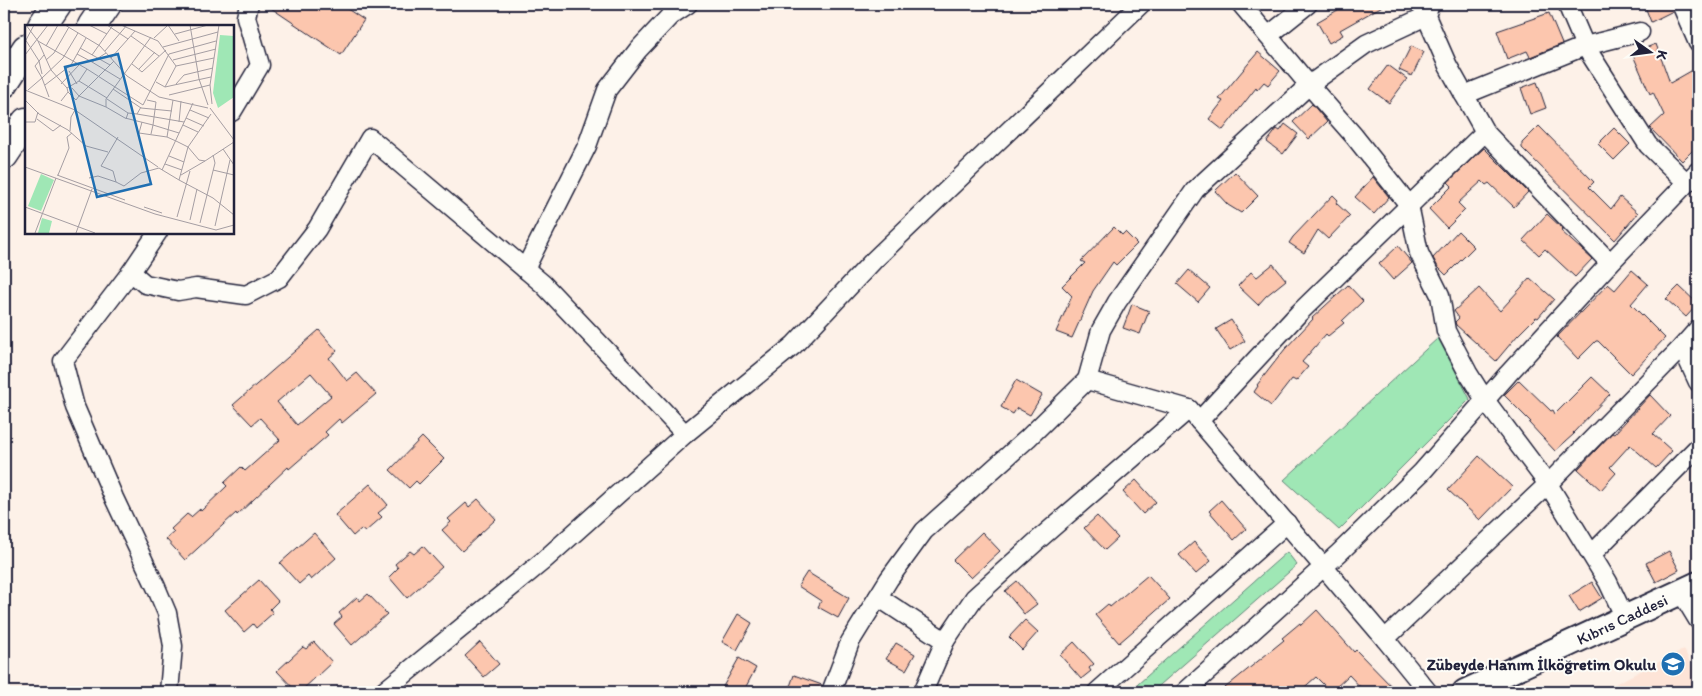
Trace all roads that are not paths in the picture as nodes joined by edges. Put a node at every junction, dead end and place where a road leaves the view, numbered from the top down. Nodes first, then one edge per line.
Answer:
1 (57, 4) edge
2 (107, 4) edge
3 (250, 4) edge
4 (688, 4) edge
5 (1141, 4) edge
6 (1241, 4) edge
7 (1308, 4) edge
8 (1567, 4) edge
9 (1681, 4) edge
10 (1428, 10) edge
11 (43, 25) edge
12 (93, 25) edge
13 (1640, 32) dead end
14 (1268, 36) junction
15 (1698, 43) edge
16 (1585, 46) junction
17 (25, 52) edge
18 (4, 83) edge
19 (1309, 85) junction
20 (1464, 95) junction
21 (234, 109) edge
22 (25, 124) edge
23 (1485, 132) junction
24 (4, 155) edge
25 (1692, 177) edge
26 (1409, 205) junction
27 (157, 234) edge
28 (1610, 263) junction
29 (526, 269) junction
30 (131, 272) junction
31 (1698, 329) edge
32 (1682, 347) junction
33 (1087, 380) junction
34 (1698, 382) edge
35 (1485, 400) junction
36 (1194, 415) junction
37 (685, 434) junction
38 (1698, 447) edge
39 (1548, 484) junction
40 (1287, 523) junction
41 (1592, 554) junction
42 (1323, 567) junction
43 (1690, 588) edge
44 (878, 597) junction
45 (1625, 618) junction
46 (1698, 620) edge
47 (1385, 639) junction
48 (945, 641) junction
49 (169, 692) edge
50 (382, 692) edge
51 (831, 692) edge
52 (924, 692) edge
53 (1097, 692) edge
54 (1186, 692) edge
55 (1428, 692) edge
56 (1465, 692) edge

1 - 11 main road
2 - 12 main road
3 - 21 street
4 - 29 street
5 - 37 street
6 - 14 street
7 - 14 street
8 - 16 street
9 - 15 street
10 - 19 street
10 - 20 street
13 - 16 street
14 - 19 street
16 - 20 street
16 - 25 street
17 - 18 main road
19 - 26 street
19 - 33 street
20 - 23 street
22 - 24 main road
23 - 26 street
23 - 28 street
25 - 28 street
26 - 35 street
26 - 36 street
27 - 30 street
28 - 35 street
29 - 30 street
29 - 37 street
30 - 49 street
31 - 32 street
32 - 34 street
32 - 39 street
33 - 36 street
33 - 44 street
35 - 39 street
35 - 42 street
36 - 40 street
36 - 48 street
37 - 50 street
38 - 41 street
39 - 41 street
39 - 47 street
40 - 42 street
40 - 53 street
41 - 45 street
42 - 47 street
42 - 54 street
43 - 45 main road, Kıbrıs Caddesi
43 - 46 street
44 - 48 street
44 - 51 street
45 - 56 main road, Kıbrıs Caddesi
47 - 55 street
48 - 52 street

